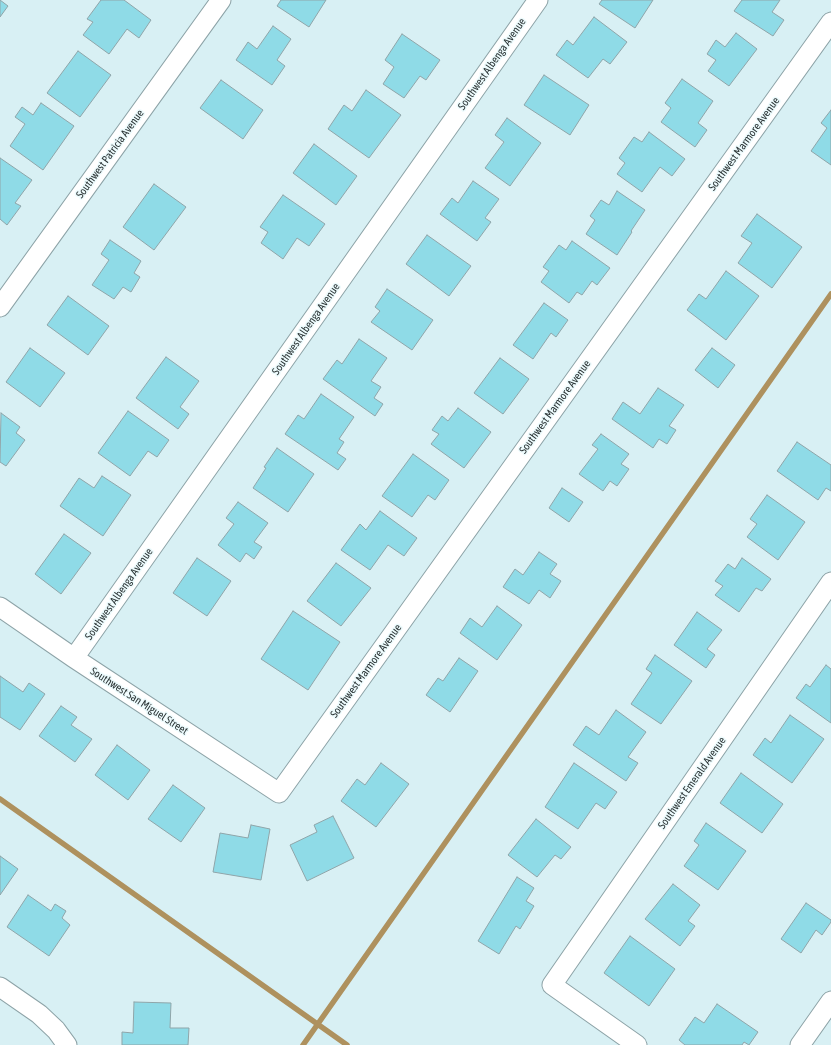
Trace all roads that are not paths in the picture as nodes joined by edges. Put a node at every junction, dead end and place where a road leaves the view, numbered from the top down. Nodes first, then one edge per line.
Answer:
1 (221, 0) edge
2 (538, 0) edge
3 (831, 22) edge
4 (0, 307) edge
5 (831, 582) edge
6 (0, 607) edge
7 (74, 658) junction
8 (279, 793) joint
9 (0, 987) edge
10 (831, 1001) edge
11 (62, 1038) edge
12 (637, 1045) edge
13 (800, 1045) edge

1 - 4 street, Southwest Patricia Avenue
2 - 7 street, Southwest Albenga Avenue
3 - 8 street, Southwest Marmore Avenue
5 - 12 street, Southwest Emerald Avenue
6 - 7 street, Southwest San Miguel Street
7 - 8 street, Southwest San Miguel Street
9 - 11 street
10 - 13 street

